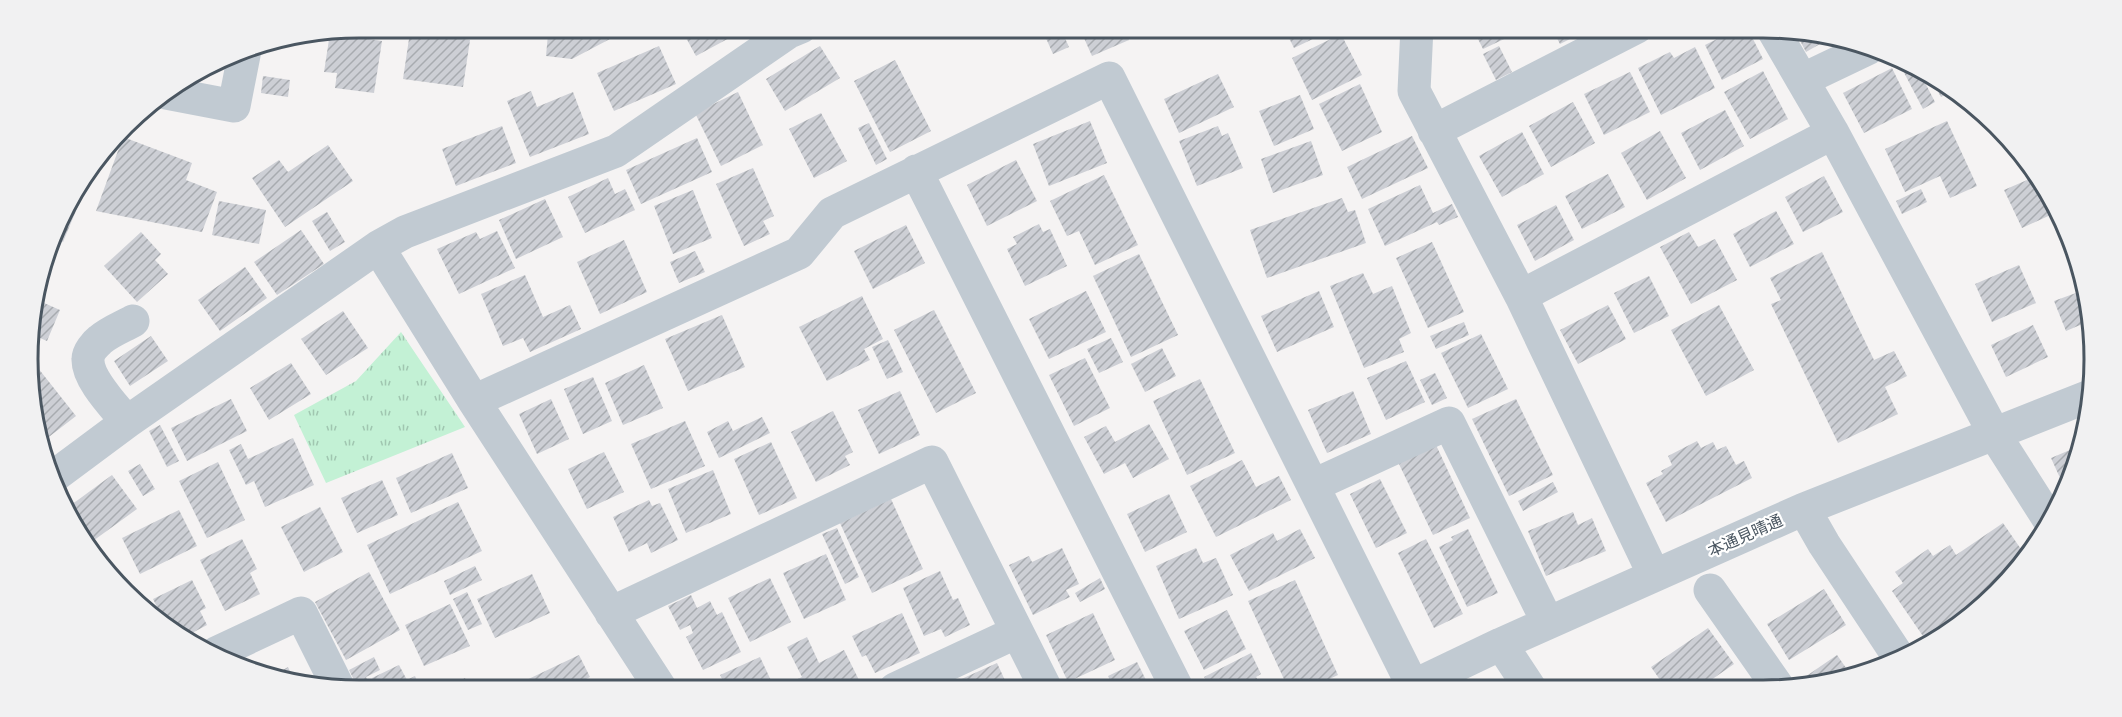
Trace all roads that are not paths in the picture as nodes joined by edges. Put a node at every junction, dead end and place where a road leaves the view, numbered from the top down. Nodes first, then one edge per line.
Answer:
1 (780, 38) edge
2 (1416, 38) edge
3 (1616, 38) edge
4 (1778, 38) edge
5 (1860, 52) edge
6 (243, 59) edge
7 (1802, 80) junction
8 (176, 95) edge
9 (1434, 131) junction
10 (1833, 134) junction
11 (916, 171) junction
12 (378, 247) junction
13 (1521, 296) junction
14 (133, 321) dead end
15 (2082, 399) edge
16 (474, 401) junction
17 (127, 422) junction
18 (1995, 435) junction
19 (59, 473) edge
20 (1314, 485) junction
21 (1804, 509) junction
22 (2044, 513) edge
23 (1654, 575) junction
24 (1710, 590) dead end
25 (611, 613) junction
26 (1548, 623) junction
27 (1017, 632) junction
28 (1501, 644) junction
29 (224, 649) edge
30 (1895, 651) edge
31 (334, 679) edge
32 (655, 680) edge
33 (914, 680) edge
34 (1041, 680) edge
35 (1173, 680) edge
36 (1409, 680) edge
37 (1426, 680) edge
38 (1525, 680) edge
39 (1773, 680) edge

1 - 12 street
2 - 9 street
3 - 9 street
4 - 7 street
5 - 7 street
6 - 8 street
7 - 10 street
9 - 13 street
10 - 13 street
10 - 18 street
11 - 16 street
11 - 20 street
11 - 35 street
12 - 16 street
12 - 17 street
13 - 23 street
14 - 17 street
15 - 18 street, 本通見晴通
16 - 25 street
17 - 19 street
18 - 21 street, 本通見晴通
18 - 22 street
20 - 26 street
20 - 36 street
21 - 23 street, 本通見晴通
21 - 30 street
23 - 26 street, 本通見晴通
24 - 39 street
25 - 27 street
25 - 32 street
26 - 28 street, 本通見晴通
27 - 33 street
27 - 34 street
28 - 37 street, 本通見晴通
28 - 38 street
29 - 31 street

